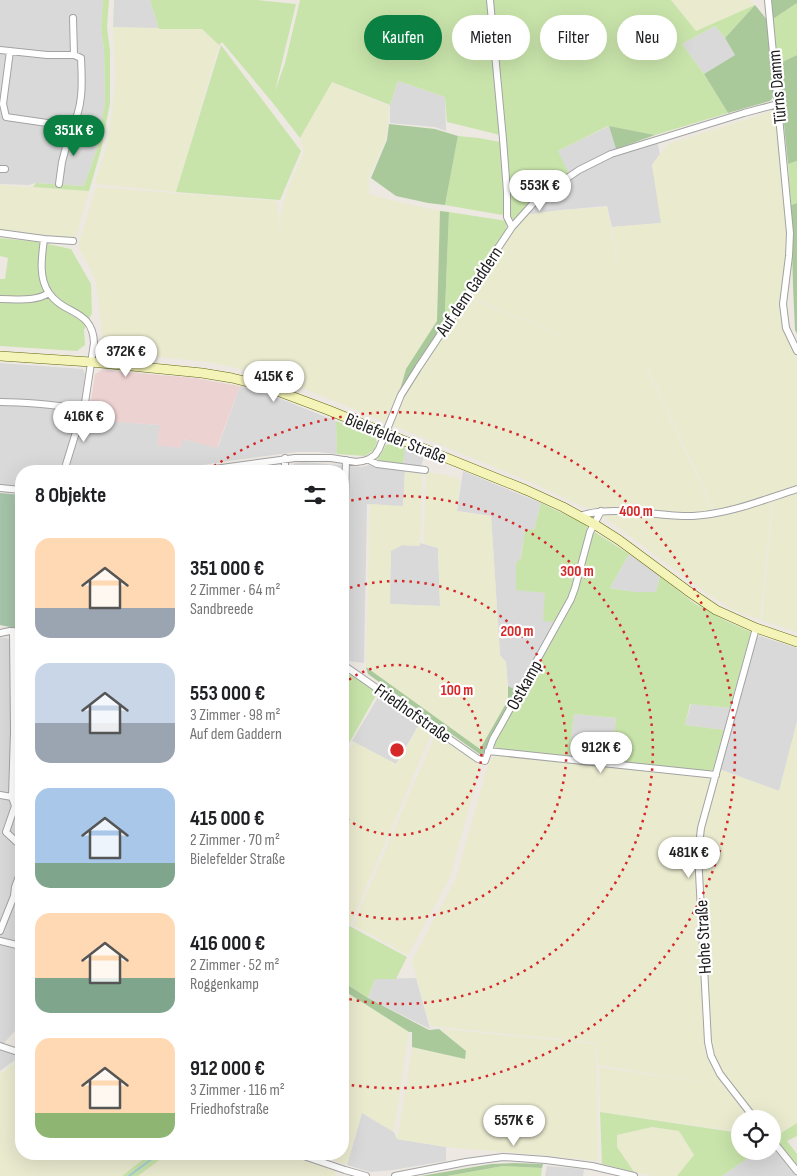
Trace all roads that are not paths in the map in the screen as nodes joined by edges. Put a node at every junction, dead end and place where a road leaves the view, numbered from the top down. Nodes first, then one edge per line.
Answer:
1 (490, 0) edge
2 (768, 0) edge
3 (73, 18) dead end
4 (0, 50) edge
5 (10, 51) junction
6 (74, 55) junction
7 (2, 104) edge
8 (778, 104) junction
9 (71, 128) junction
10 (60, 184) dead end
11 (512, 227) junction
12 (0, 233) edge
13 (44, 239) junction
14 (73, 241) dead end
15 (49, 293) junction
16 (0, 298) edge
17 (797, 351) edge
18 (0, 356) edge
19 (91, 362) junction
20 (0, 402) edge
21 (84, 410) junction
22 (386, 434) junction
23 (285, 458) junction
24 (369, 459) junction
25 (346, 460) junction
26 (66, 465) edge
27 (239, 465) edge
28 (285, 465) edge
29 (346, 465) edge
30 (425, 470) dead end
31 (0, 488) edge
32 (15, 489) edge
33 (797, 489) edge
34 (601, 511) junction
35 (579, 516) junction
36 (594, 524) junction
37 (756, 628) junction
38 (13, 631) joint
39 (0, 633) edge
40 (797, 642) edge
41 (349, 669) edge
42 (488, 751) junction
43 (485, 761) joint
44 (716, 775) junction
45 (0, 795) edge
46 (12, 797) junction
47 (15, 806) edge
48 (15, 806) edge
49 (15, 840) edge
50 (15, 893) edge
51 (0, 931) edge
52 (0, 941) edge
53 (15, 945) edge
54 (0, 1046) edge
55 (15, 1051) edge
56 (749, 1110) edge
57 (781, 1151) edge
58 (313, 1160) edge
59 (797, 1171) edge
60 (344, 1173) edge
61 (366, 1176) edge
62 (395, 1176) edge
63 (634, 1176) edge

1 - 11 street
2 - 8 street, Türns Damm
3 - 6 street
4 - 5 street
5 - 6 street
5 - 7 street
6 - 9 street
7 - 9 street
8 - 11 street, Auf dem Gaddern
8 - 17 street, Türns Damm
9 - 10 street
11 - 22 street, Auf dem Gaddern
12 - 13 street
13 - 14 street
13 - 15 street
15 - 16 street
15 - 19 street
18 - 19 main road, Bielefelder Straße
19 - 21 street
19 - 22 main road, Bielefelder Straße
20 - 21 street
21 - 26 street
22 - 24 street, Auf dem Gaddern
22 - 35 main road, Bielefelder Straße
23 - 25 street
23 - 27 street
23 - 28 street
24 - 25 street
24 - 30 street
25 - 29 street
31 - 32 street
33 - 34 street
34 - 35 street
34 - 36 street, Ostkamp
35 - 36 main road, Bielefelder Straße
36 - 37 main road, Bielefelder Straße
36 - 42 street, Ostkamp
37 - 40 main road, Bielefelder Straße
37 - 44 street, Hohe Straße
38 - 39 street
38 - 46 street
41 - 43 street, Friedhofstraße
42 - 43 street, Ostkamp
42 - 44 street
44 - 56 street, Hohe Straße
45 - 46 street
46 - 47 street
48 - 49 street
50 - 51 street
52 - 53 street
54 - 55 street
57 - 59 street
58 - 60 street
60 - 61 street
62 - 63 street

